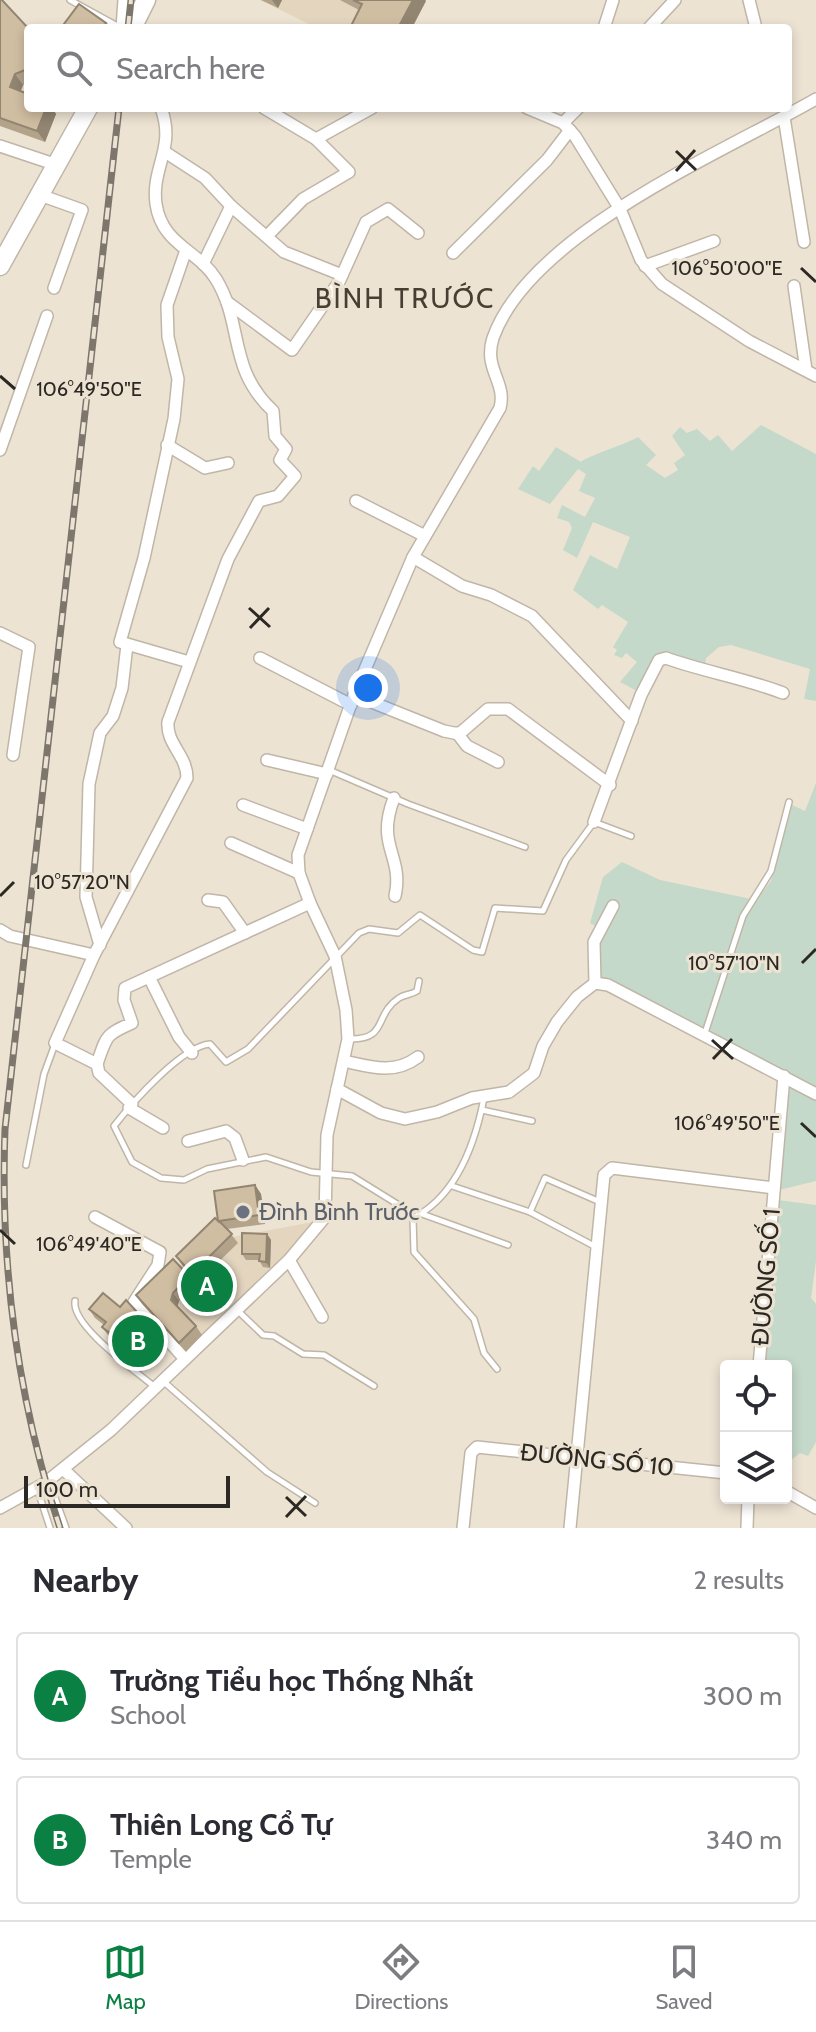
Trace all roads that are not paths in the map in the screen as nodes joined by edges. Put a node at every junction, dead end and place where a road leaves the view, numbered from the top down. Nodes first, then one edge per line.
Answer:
1 (70, 0) edge
2 (124, 0) edge
3 (613, 0) edge
4 (675, 0) edge
5 (749, 0) edge
6 (114, 24) edge
7 (121, 24) edge
8 (605, 24) edge
9 (653, 24) edge
10 (755, 24) edge
11 (816, 99) edge
12 (792, 110) edge
13 (86, 112) edge
14 (162, 112) edge
15 (274, 112) edge
16 (365, 112) edge
17 (538, 112) edge
18 (575, 112) edge
19 (780, 115) edge
20 (566, 126) junction
21 (316, 139) junction
22 (0, 146) edge
23 (165, 152) junction
24 (57, 165) junction
25 (40, 195) junction
26 (231, 206) junction
27 (620, 209) junction
28 (418, 233) dead end
29 (267, 236) junction
30 (714, 241) dead end
31 (804, 242) dead end
32 (185, 253) junction
33 (453, 253) dead end
34 (203, 264) junction
35 (0, 266) edge
36 (645, 266) junction
37 (342, 275) junction
38 (794, 286) dead end
39 (54, 288) dead end
40 (227, 302) junction
41 (47, 316) dead end
42 (811, 373) edge
43 (167, 445) junction
44 (0, 450) edge
45 (228, 463) dead end
46 (356, 501) dead end
47 (425, 536) junction
48 (413, 557) junction
49 (0, 633) edge
50 (127, 645) junction
51 (260, 658) dead end
52 (189, 662) junction
53 (783, 693) dead end
54 (353, 700) junction
55 (632, 721) junction
56 (457, 733) junction
57 (13, 755) dead end
58 (267, 760) dead end
59 (498, 762) dead end
60 (328, 772) junction
61 (610, 785) junction
62 (394, 798) junction
63 (789, 802) dead end
64 (243, 805) dead end
65 (594, 822) junction
66 (307, 829) junction
67 (631, 836) dead end
68 (231, 843) dead end
69 (525, 847) dead end
70 (299, 873) junction
71 (395, 896) dead end
72 (208, 900) dead end
73 (310, 903) junction
74 (613, 906) dead end
75 (0, 930) edge
76 (245, 933) junction
77 (97, 950) junction
78 (335, 956) junction
79 (149, 977) junction
80 (419, 981) dead end
81 (595, 983) junction
82 (705, 1033) junction
83 (348, 1039) junction
84 (55, 1043) junction
85 (192, 1053) junction
86 (418, 1057) dead end
87 (344, 1061) junction
88 (97, 1064) junction
89 (784, 1076) junction
90 (337, 1089) junction
91 (816, 1094) edge
92 (483, 1104) junction
93 (131, 1106) junction
94 (532, 1121) dead end
95 (163, 1128) dead end
96 (188, 1141) dead end
97 (243, 1160) junction
98 (26, 1165) dead end
99 (325, 1172) junction
100 (452, 1186) junction
101 (774, 1188) junction
102 (600, 1202) junction
103 (530, 1212) junction
104 (421, 1214) junction
105 (95, 1217) dead end
106 (413, 1218) junction
107 (508, 1245) dead end
108 (596, 1247) junction
109 (289, 1260) junction
110 (75, 1301) dead end
111 (236, 1308) junction
112 (322, 1317) dead end
113 (185, 1359) junction
114 (760, 1360) edge
115 (497, 1369) dead end
116 (160, 1385) junction
117 (374, 1386) dead end
118 (576, 1458) junction
119 (63, 1469) junction
120 (720, 1472) edge
121 (49, 1480) junction
122 (37, 1488) junction
123 (792, 1494) edge
124 (315, 1503) dead end
125 (748, 1504) edge
126 (0, 1508) edge
127 (816, 1508) edge
128 (50, 1528) edge
129 (66, 1528) edge
130 (126, 1528) edge
131 (463, 1528) edge
132 (570, 1528) edge
133 (747, 1528) edge

1 - 6 lane
2 - 7 street
3 - 8 street
4 - 9 street
5 - 10 street
11 - 12 street
13 - 24 main road
14 - 23 street
15 - 21 street
16 - 21 street
17 - 20 street
18 - 20 street
19 - 27 street
19 - 31 street
20 - 27 street
20 - 33 street
21 - 29 street
22 - 24 street
23 - 26 street
23 - 32 street
24 - 25 main road
25 - 35 main road
25 - 39 street
26 - 29 street
26 - 34 street
27 - 36 street
27 - 47 street
28 - 37 street
29 - 37 street
30 - 36 street
32 - 34 street
32 - 43 street
34 - 40 street
36 - 42 street
37 - 40 street
38 - 42 street
40 - 52 street
41 - 44 street
43 - 45 street
43 - 50 street
46 - 47 street
47 - 48 street
48 - 54 street
48 - 55 street
49 - 57 street
50 - 52 street
50 - 77 street
51 - 54 street
52 - 77 street
53 - 55 street
54 - 56 street
54 - 60 street
55 - 61 street
56 - 59 street
56 - 61 street
58 - 60 street
60 - 62 lane
60 - 66 street
61 - 65 street
62 - 69 lane
62 - 71 street
63 - 82 lane
64 - 66 street
65 - 67 lane
65 - 78 lane
66 - 70 street
68 - 70 street
70 - 73 street
72 - 76 street
73 - 76 street
73 - 78 street
74 - 81 street
75 - 77 street
76 - 79 street
77 - 84 street
78 - 83 street
78 - 85 lane
79 - 85 street
79 - 88 street
80 - 83 lane
81 - 82 street
81 - 92 street
82 - 89 street
83 - 87 street
84 - 88 street
84 - 98 lane
85 - 93 lane
86 - 87 street
87 - 90 street
88 - 93 street
89 - 91 street
89 - 101 street, ĐƯỜNG SỐ 1
90 - 92 street
90 - 99 street
92 - 94 lane
92 - 100 lane
93 - 95 street
93 - 97 lane
96 - 97 street
97 - 99 lane
99 - 106 lane
99 - 109 street
100 - 103 lane
100 - 104 lane
101 - 102 street
101 - 114 street, ĐƯỜNG SỐ 1
102 - 103 lane
102 - 108 street
103 - 108 lane
104 - 106 lane
104 - 107 lane
105 - 113 street
106 - 115 lane
108 - 118 street
109 - 111 street
109 - 112 street
110 - 116 lane
111 - 113 street
111 - 117 lane
113 - 116 street
116 - 119 street
116 - 124 lane
118 - 120 street, ĐƯỜNG SỐ 10
118 - 131 street, ĐƯỜNG SỐ 10
118 - 132 street
119 - 121 street
119 - 130 street
121 - 122 street
121 - 129 lane
122 - 126 street
122 - 128 lane
123 - 127 street
125 - 133 street

